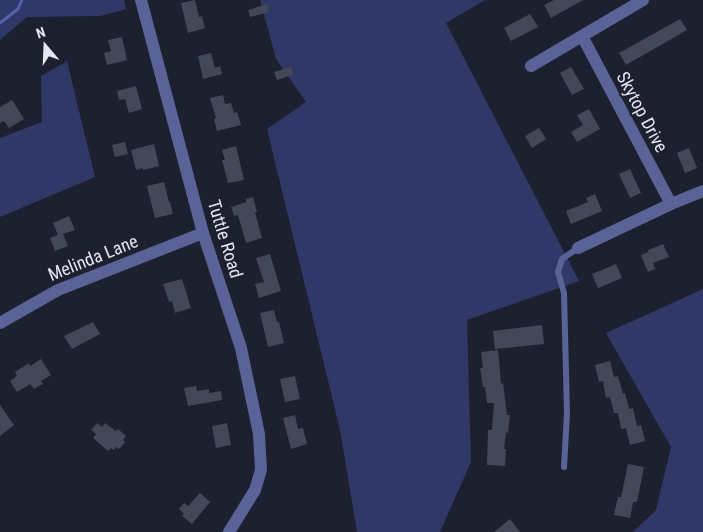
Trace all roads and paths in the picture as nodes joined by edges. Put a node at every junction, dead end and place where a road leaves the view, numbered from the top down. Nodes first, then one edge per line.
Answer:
1 (141, 0) edge
2 (643, 0) edge
3 (582, 36) junction
4 (531, 66) dead end
5 (703, 191) edge
6 (672, 204) junction
7 (204, 232) junction
8 (578, 248) joint
9 (0, 323) edge
10 (564, 467) dead end
11 (229, 532) edge

1 - 7 street, Tuttle Road
2 - 3 street
3 - 4 street
3 - 6 street, Skytop Drive
5 - 6 street
6 - 8 street
7 - 9 street, Melinda Lane
7 - 11 street, Tuttle Road
8 - 10 lane

